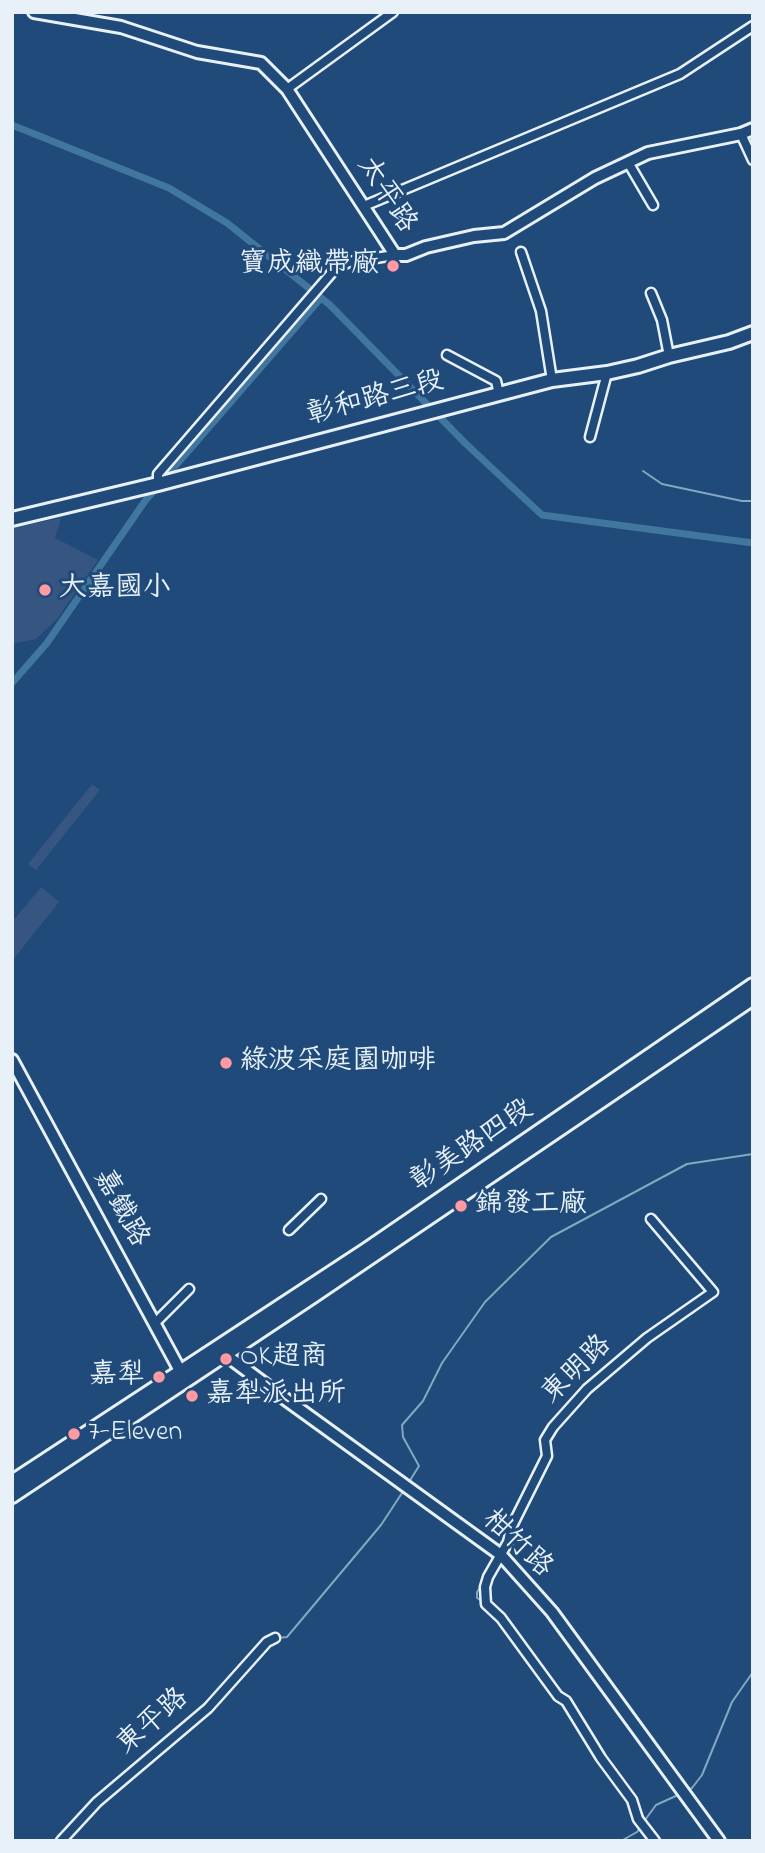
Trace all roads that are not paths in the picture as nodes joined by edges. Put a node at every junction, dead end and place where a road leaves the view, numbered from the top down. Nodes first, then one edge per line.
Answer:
1 (34, 12) edge
2 (393, 12) edge
3 (753, 26) edge
4 (287, 89) junction
5 (753, 129) edge
6 (741, 134) junction
7 (753, 160) edge
8 (629, 164) junction
9 (653, 205) dead end
10 (364, 206) junction
11 (521, 252) dead end
12 (395, 255) junction
13 (651, 293) dead end
14 (753, 333) edge
15 (447, 355) dead end
16 (669, 356) junction
17 (607, 373) junction
18 (552, 380) junction
19 (499, 394) junction
20 (590, 437) dead end
21 (163, 482) junction
22 (12, 519) edge
23 (753, 985) edge
24 (753, 998) edge
25 (12, 1060) edge
26 (321, 1199) dead end
27 (651, 1219) dead end
28 (289, 1230) dead end
29 (189, 1289) dead end
30 (155, 1323) junction
31 (223, 1351) junction
32 (183, 1376) junction
33 (12, 1482) edge
34 (12, 1496) edge
35 (501, 1555) junction
36 (275, 1638) dead end
37 (61, 1841) edge
38 (655, 1841) edge
39 (719, 1841) edge

1 - 4 street, 太平路
2 - 4 street
3 - 10 street
4 - 10 street, 太平路
5 - 6 street, 太平路
6 - 7 street
6 - 8 street, 太平路
8 - 9 street
8 - 12 street, 太平路
10 - 12 street, 太平路
11 - 18 street
12 - 21 street
13 - 16 street
14 - 16 main road, 彰和路三段
15 - 19 street
16 - 17 main road, 彰和路三段
17 - 18 main road, 彰和路三段
17 - 20 street
18 - 19 main road, 彰和路三段
19 - 21 main road, 彰和路三段
21 - 22 main road, 彰和路三段
23 - 31 main road, 彰美路四段
24 - 31 main road, 彰美路四段
25 - 30 street, 嘉鐵路
26 - 28 street
27 - 35 street, 東明路
29 - 30 street
30 - 32 street, 嘉鐵路
31 - 32 main road
31 - 35 street, 柑竹路
32 - 33 main road
32 - 34 main road
35 - 38 street, 東明路
35 - 39 street, 柑竹路
36 - 37 street, 東平路

